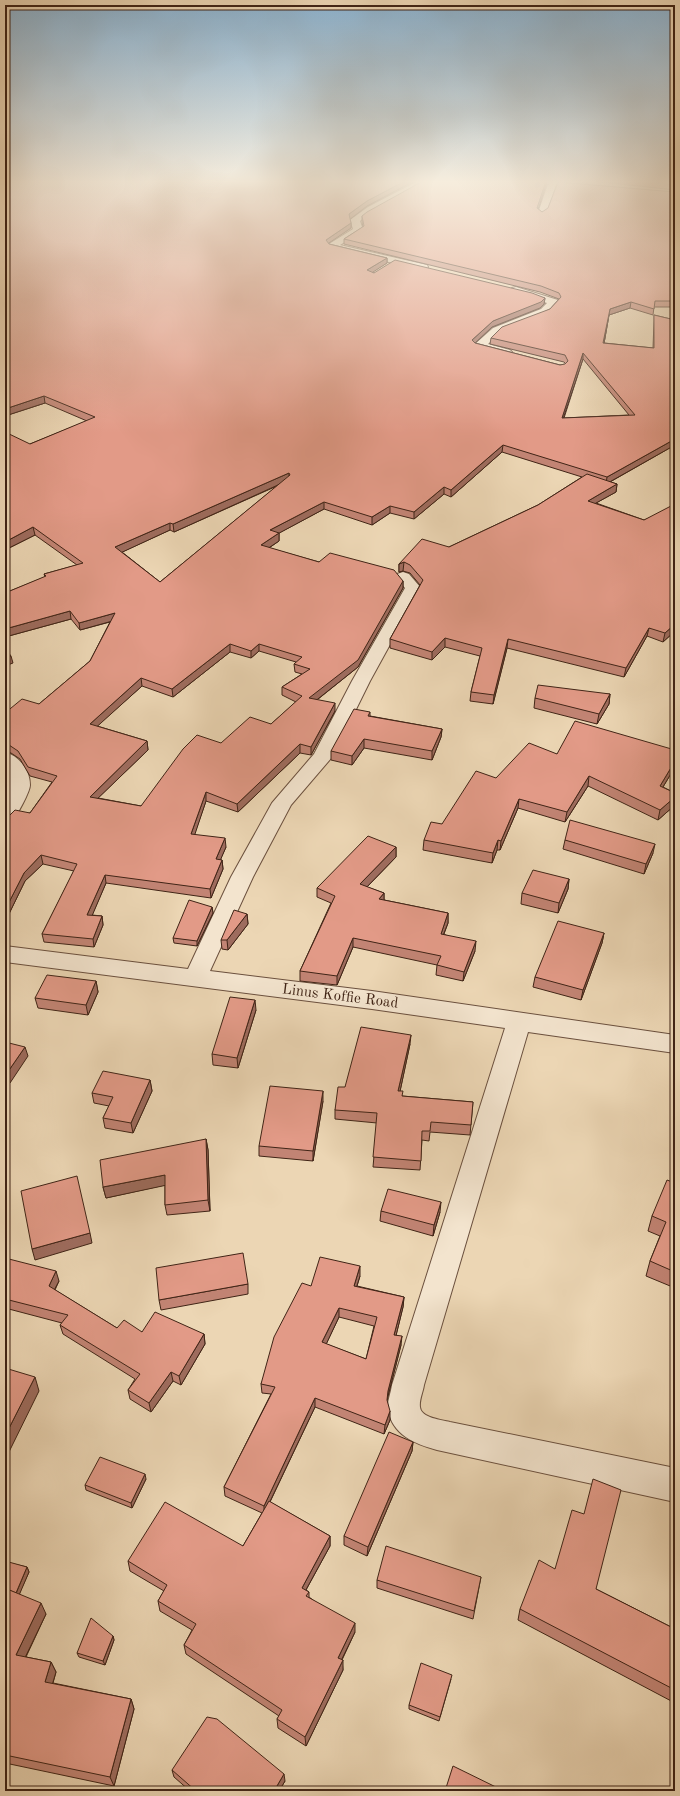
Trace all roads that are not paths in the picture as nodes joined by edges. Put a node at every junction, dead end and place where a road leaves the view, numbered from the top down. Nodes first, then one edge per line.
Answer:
1 (412, 265) edge
2 (434, 270) edge
3 (506, 288) edge
4 (516, 355) edge
5 (403, 577) dead end
6 (5, 758) edge
7 (5, 817) edge
8 (5, 954) edge
9 (195, 978) junction
10 (519, 1022) junction
11 (675, 1044) edge
12 (675, 1485) edge

1 - 2 street
3 - 4 street
5 - 9 street
6 - 7 street
8 - 9 street, Linus Koffie Road
9 - 10 street, Linus Koffie Road
10 - 11 street, Linus Koffie Road
10 - 12 street

